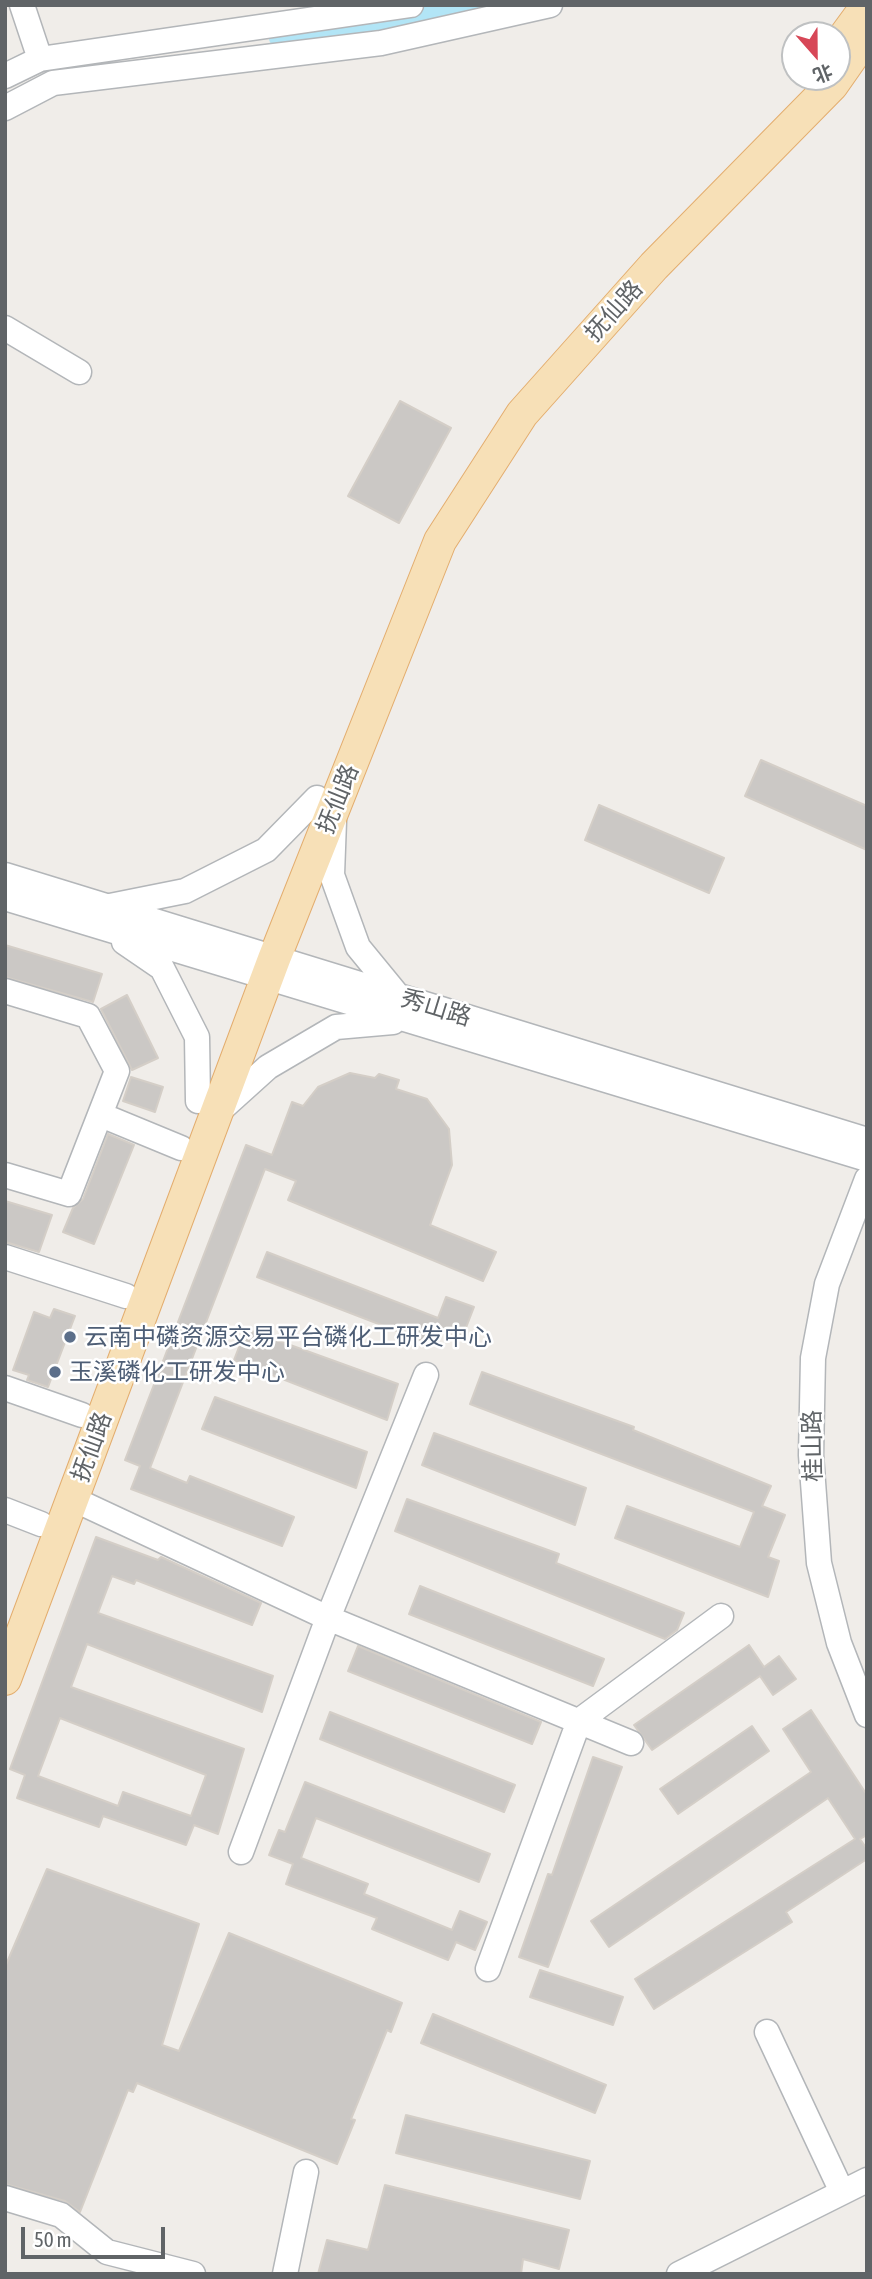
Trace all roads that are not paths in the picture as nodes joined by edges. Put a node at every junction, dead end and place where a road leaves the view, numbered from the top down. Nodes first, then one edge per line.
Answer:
1 (22, 5) edge
2 (411, 5) edge
3 (550, 5) edge
4 (867, 6) edge
5 (851, 28) edge
6 (867, 35) edge
7 (40, 59) junction
8 (5, 76) edge
9 (801, 91) edge
10 (5, 108) edge
11 (6, 331) edge
12 (79, 372) dead end
13 (326, 803) junction
14 (5, 875) edge
15 (5, 898) edge
16 (104, 918) junction
17 (261, 965) junction
18 (5, 991) edge
19 (403, 1009) junction
20 (207, 1107) junction
21 (101, 1115) junction
22 (867, 1140) edge
23 (181, 1148) junction
24 (867, 1160) edge
25 (5, 1175) edge
26 (867, 1179) edge
27 (6, 1261) edge
28 (126, 1296) junction
29 (426, 1375) dead end
30 (5, 1388) edge
31 (82, 1415) junction
32 (73, 1499) junction
33 (5, 1510) edge
34 (41, 1524) junction
35 (721, 1616) dead end
36 (328, 1618) junction
37 (5, 1619) edge
38 (5, 1679) edge
39 (867, 1715) edge
40 (579, 1721) junction
41 (631, 1743) dead end
42 (241, 1852) dead end
43 (488, 1969) dead end
44 (766, 2032) dead end
45 (306, 2172) dead end
46 (867, 2180) edge
47 (842, 2192) junction
48 (5, 2197) edge
49 (193, 2274) edge
50 (285, 2274) edge
51 (679, 2274) edge

1 - 7 street
2 - 7 street
3 - 10 street
4 - 5 main road
6 - 13 main road, 抚仙路
7 - 8 street
9 - 13 main road, 抚仙路
11 - 12 street
13 - 16 street
13 - 17 main road, 抚仙路
13 - 19 street
14 - 16 street, 秀山路
15 - 16 street, 秀山路
16 - 17 street, 秀山路
16 - 20 street
17 - 19 street, 秀山路
17 - 20 main road, 抚仙路
18 - 21 street
19 - 20 street
19 - 22 street, 秀山路
19 - 24 street, 秀山路
20 - 23 main road, 抚仙路
20 - 32 main road, 抚仙路
21 - 23 street
21 - 25 street
23 - 28 main road, 抚仙路
26 - 39 street, 桂山路
27 - 28 street
28 - 31 main road, 抚仙路
29 - 36 street
30 - 31 street
31 - 34 main road, 抚仙路
32 - 36 street
32 - 38 main road, 抚仙路
33 - 34 street
34 - 37 main road, 抚仙路
35 - 40 street
36 - 40 street
36 - 42 street
40 - 41 street
40 - 43 street
44 - 47 street
45 - 50 street
46 - 47 street
47 - 51 street
48 - 49 street

